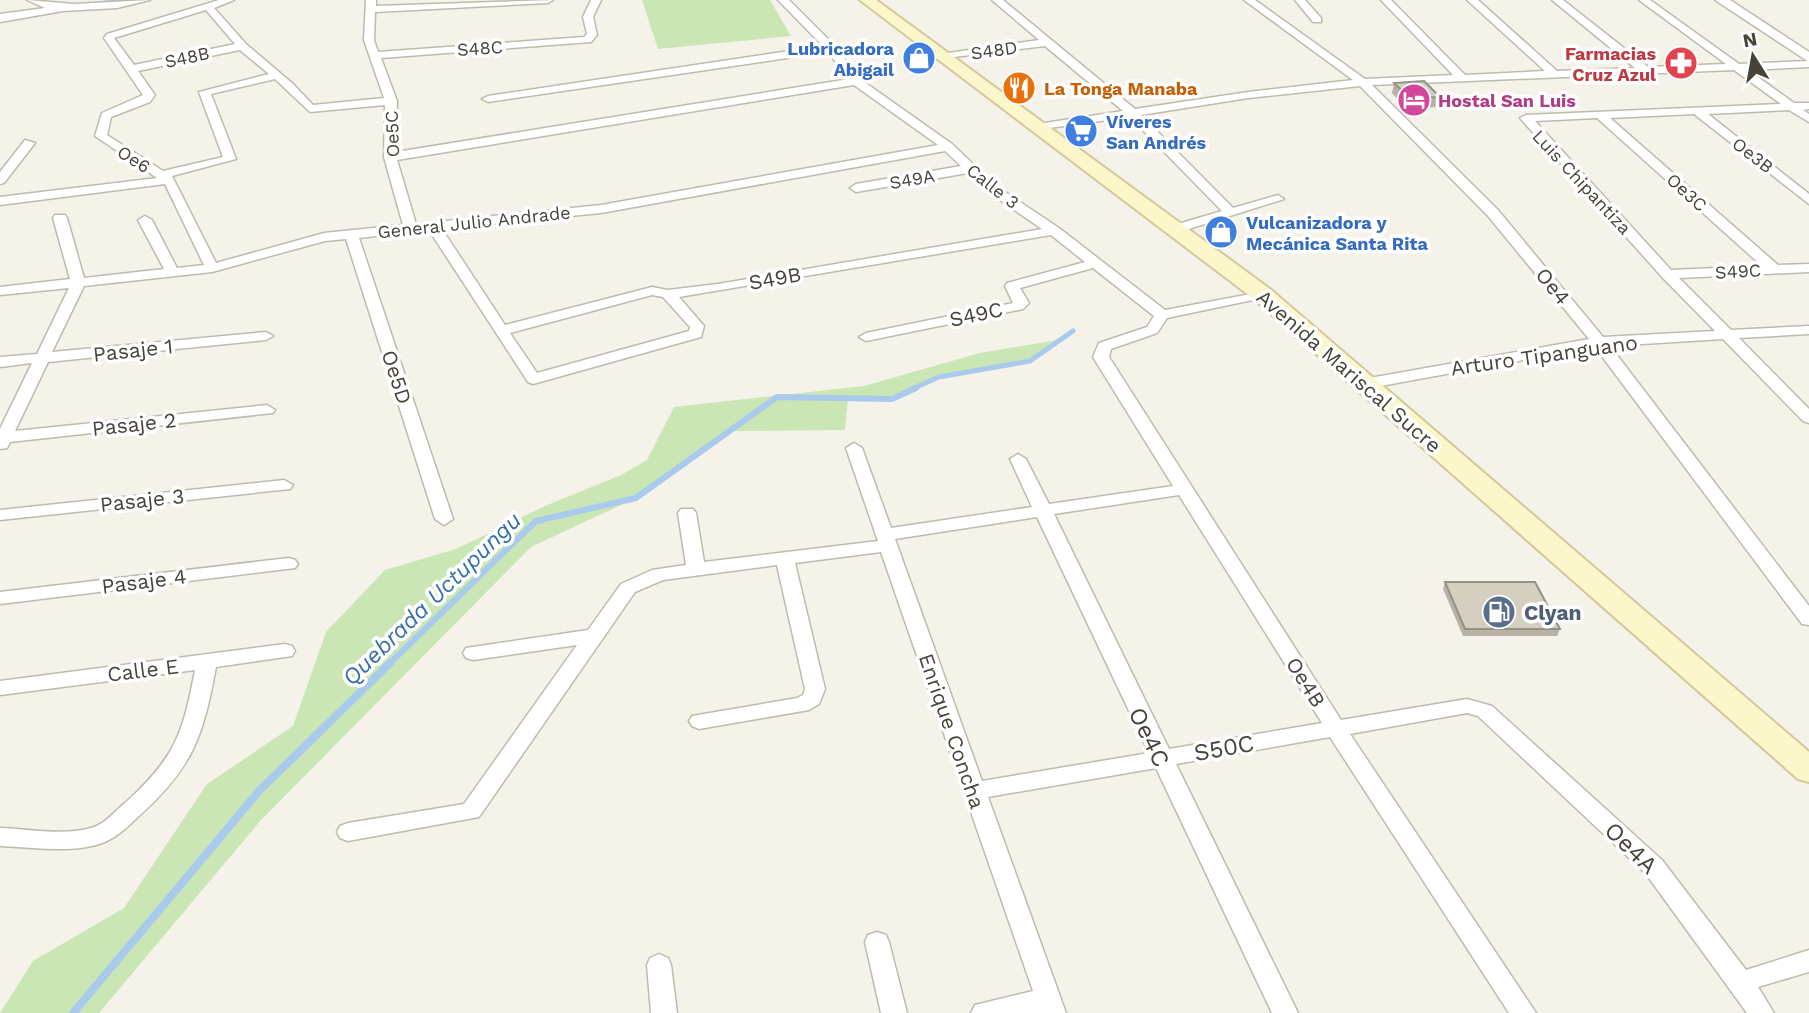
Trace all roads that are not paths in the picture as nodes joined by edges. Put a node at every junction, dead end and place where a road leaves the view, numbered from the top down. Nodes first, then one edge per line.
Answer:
1 (33, 0) edge
2 (142, 0) edge
3 (229, 0) edge
4 (548, 0) edge
5 (596, 0) edge
6 (783, 0) edge
7 (866, 0) edge
8 (997, 0) edge
9 (1249, 0) edge
10 (1300, 0) edge
11 (1386, 0) edge
12 (1472, 0) edge
13 (1557, 0) edge
14 (1644, 0) edge
15 (1721, 0) edge
16 (1733, 0) edge
17 (372, 4) edge
18 (85, 7) junction
19 (208, 7) junction
20 (0, 18) edge
21 (1317, 20) dead end
22 (1048, 42) junction
23 (242, 46) junction
24 (831, 48) junction
25 (1809, 49) edge
26 (374, 55) junction
27 (941, 57) junction
28 (1809, 58) edge
29 (1809, 64) edge
30 (1737, 67) junction
31 (131, 69) junction
32 (1645, 70) junction
33 (1554, 74) junction
34 (275, 76) junction
35 (1462, 78) junction
36 (856, 81) junction
37 (1363, 82) junction
38 (488, 99) dead end
39 (391, 102) junction
40 (1809, 106) edge
41 (1792, 107) junction
42 (1697, 111) junction
43 (1132, 113) junction
44 (1600, 115) junction
45 (1809, 119) edge
46 (1038, 128) junction
47 (29, 143) dead end
48 (948, 147) junction
49 (390, 157) junction
50 (968, 169) junction
51 (165, 178) junction
52 (0, 180) edge
53 (856, 188) dead end
54 (1278, 199) dead end
55 (1809, 200) edge
56 (0, 201) edge
57 (1231, 213) junction
58 (60, 218) dead end
59 (145, 220) dead end
60 (433, 226) junction
61 (410, 227) junction
62 (1176, 229) junction
63 (1054, 231) junction
64 (351, 235) junction
65 (1095, 263) junction
66 (212, 268) junction
67 (1809, 268) edge
68 (1774, 270) junction
69 (174, 274) junction
70 (1667, 274) junction
71 (78, 283) junction
72 (0, 291) edge
73 (668, 294) junction
74 (1262, 294) junction
75 (1162, 315) junction
76 (1809, 330) edge
77 (500, 331) junction
78 (1727, 335) junction
79 (265, 336) dead end
80 (866, 337) dead end
81 (1599, 342) junction
82 (44, 359) junction
83 (0, 362) edge
84 (1364, 384) junction
85 (267, 410) dead end
86 (1809, 418) edge
87 (1, 441) edge
88 (854, 448) dead end
89 (1018, 459) dead end
90 (285, 485) dead end
91 (1185, 489) junction
92 (1042, 512) junction
93 (687, 513) dead end
94 (0, 515) edge
95 (443, 519) dead end
96 (886, 540) junction
97 (785, 558) junction
98 (289, 564) dead end
99 (696, 570) junction
100 (0, 598) edge
101 (1809, 618) edge
102 (594, 636) junction
103 (285, 651) dead end
104 (473, 653) dead end
105 (207, 661) junction
106 (0, 688) edge
107 (1476, 707) joint
108 (699, 721) dead end
109 (1336, 729) junction
110 (1160, 759) junction
111 (1809, 770) edge
112 (973, 791) junction
113 (348, 832) dead end
114 (0, 837) edge
115 (877, 942) dead end
116 (1809, 961) edge
117 (659, 965) dead end
118 (1741, 982) junction
119 (1051, 1006) edge
120 (664, 1013) edge
121 (894, 1013) edge
122 (984, 1013) edge
123 (1284, 1013) edge
124 (1523, 1013) edge
125 (1760, 1013) edge

1 - 18 street
2 - 18 street
3 - 19 street
4 - 17 street
5 - 26 street, S48C
6 - 24 street, Calle 3
7 - 27 main road, Avenida Mariscal Sucre
8 - 22 street
9 - 37 street, Oe4
10 - 21 street
11 - 35 street
12 - 33 street
13 - 32 street
14 - 30 street
15 - 28 street
16 - 25 street
17 - 26 street, Oe5C
18 - 20 street
19 - 23 street
19 - 31 street, Oe6
22 - 27 street, S48D
22 - 43 street
23 - 31 street, S48B
23 - 34 street
24 - 36 street, Calle 3
24 - 38 street
26 - 39 street, Oe5C
27 - 46 main road, Avenida Mariscal Sucre
29 - 30 street
30 - 32 street
30 - 41 street
31 - 51 street, Oe6
32 - 33 street
33 - 35 street
34 - 39 street
34 - 51 street
35 - 37 street
36 - 48 street, Calle 3
36 - 49 street
37 - 43 street
37 - 81 street, Oe4
39 - 49 street, Oe5C
40 - 41 street, Luis Chipantiza
41 - 42 street, Luis Chipantiza
41 - 45 street
42 - 44 street, Luis Chipantiza
42 - 55 street, Oe3B
43 - 46 street
43 - 57 street
44 - 68 street, Oe3C
44 - 70 street, Luis Chipantiza
46 - 62 main road, Avenida Mariscal Sucre
47 - 52 street
48 - 50 street, Calle 3
48 - 60 street, General Julio Andrade
49 - 61 street, Oe5C
50 - 53 street, S49A
50 - 63 street, Calle 3
51 - 56 street
51 - 66 street, Oe6
54 - 57 street
57 - 62 street
58 - 71 street
59 - 69 street
60 - 61 street, General Julio Andrade
60 - 77 street
61 - 64 street, General Julio Andrade
62 - 74 main road, Avenida Mariscal Sucre
63 - 65 street, Calle 3
63 - 73 street, S49B
64 - 66 street, General Julio Andrade
64 - 95 street, Oe5D
65 - 75 street, Calle 3
65 - 80 street, S49C
66 - 69 street, General Julio Andrade
67 - 68 street, S49C
68 - 70 street, S49C
69 - 71 street, General Julio Andrade
70 - 78 street, Luis Chipantiza
71 - 72 street, General Julio Andrade
71 - 82 street
73 - 77 street, S49B
73 - 77 street
74 - 75 street
74 - 84 main road, Avenida Mariscal Sucre
75 - 91 street, Oe4B
76 - 78 street, Arturo Tipanguano
78 - 81 street, Arturo Tipanguano
78 - 86 street, Luis Chipantiza
79 - 82 street, Pasaje 1
81 - 84 street, Arturo Tipanguano
81 - 101 street, Oe4
82 - 83 street, Pasaje 1
82 - 87 street
84 - 111 main road, Avenida Mariscal Sucre
85 - 87 street, Pasaje 2
88 - 96 street, Enrique Concha
89 - 92 street, Oe4C
90 - 94 street, Pasaje 3
91 - 92 street
91 - 109 street, Oe4B
92 - 96 street
92 - 110 street, Oe4C
93 - 99 street
96 - 97 street
96 - 112 street, Enrique Concha
97 - 99 street
97 - 108 street
98 - 100 street, Pasaje 4
99 - 102 street
102 - 104 street
102 - 113 street
103 - 105 street, Calle E
105 - 106 street, Calle E
105 - 114 street
107 - 109 street, S50C
107 - 118 street, Oe4A
109 - 110 street, S50C
109 - 124 street, Oe4B
110 - 112 street, S50C
110 - 123 street, Oe4C
112 - 119 street, Enrique Concha
115 - 121 street
116 - 118 street
117 - 120 street
118 - 125 street, Oe4A
119 - 122 street

